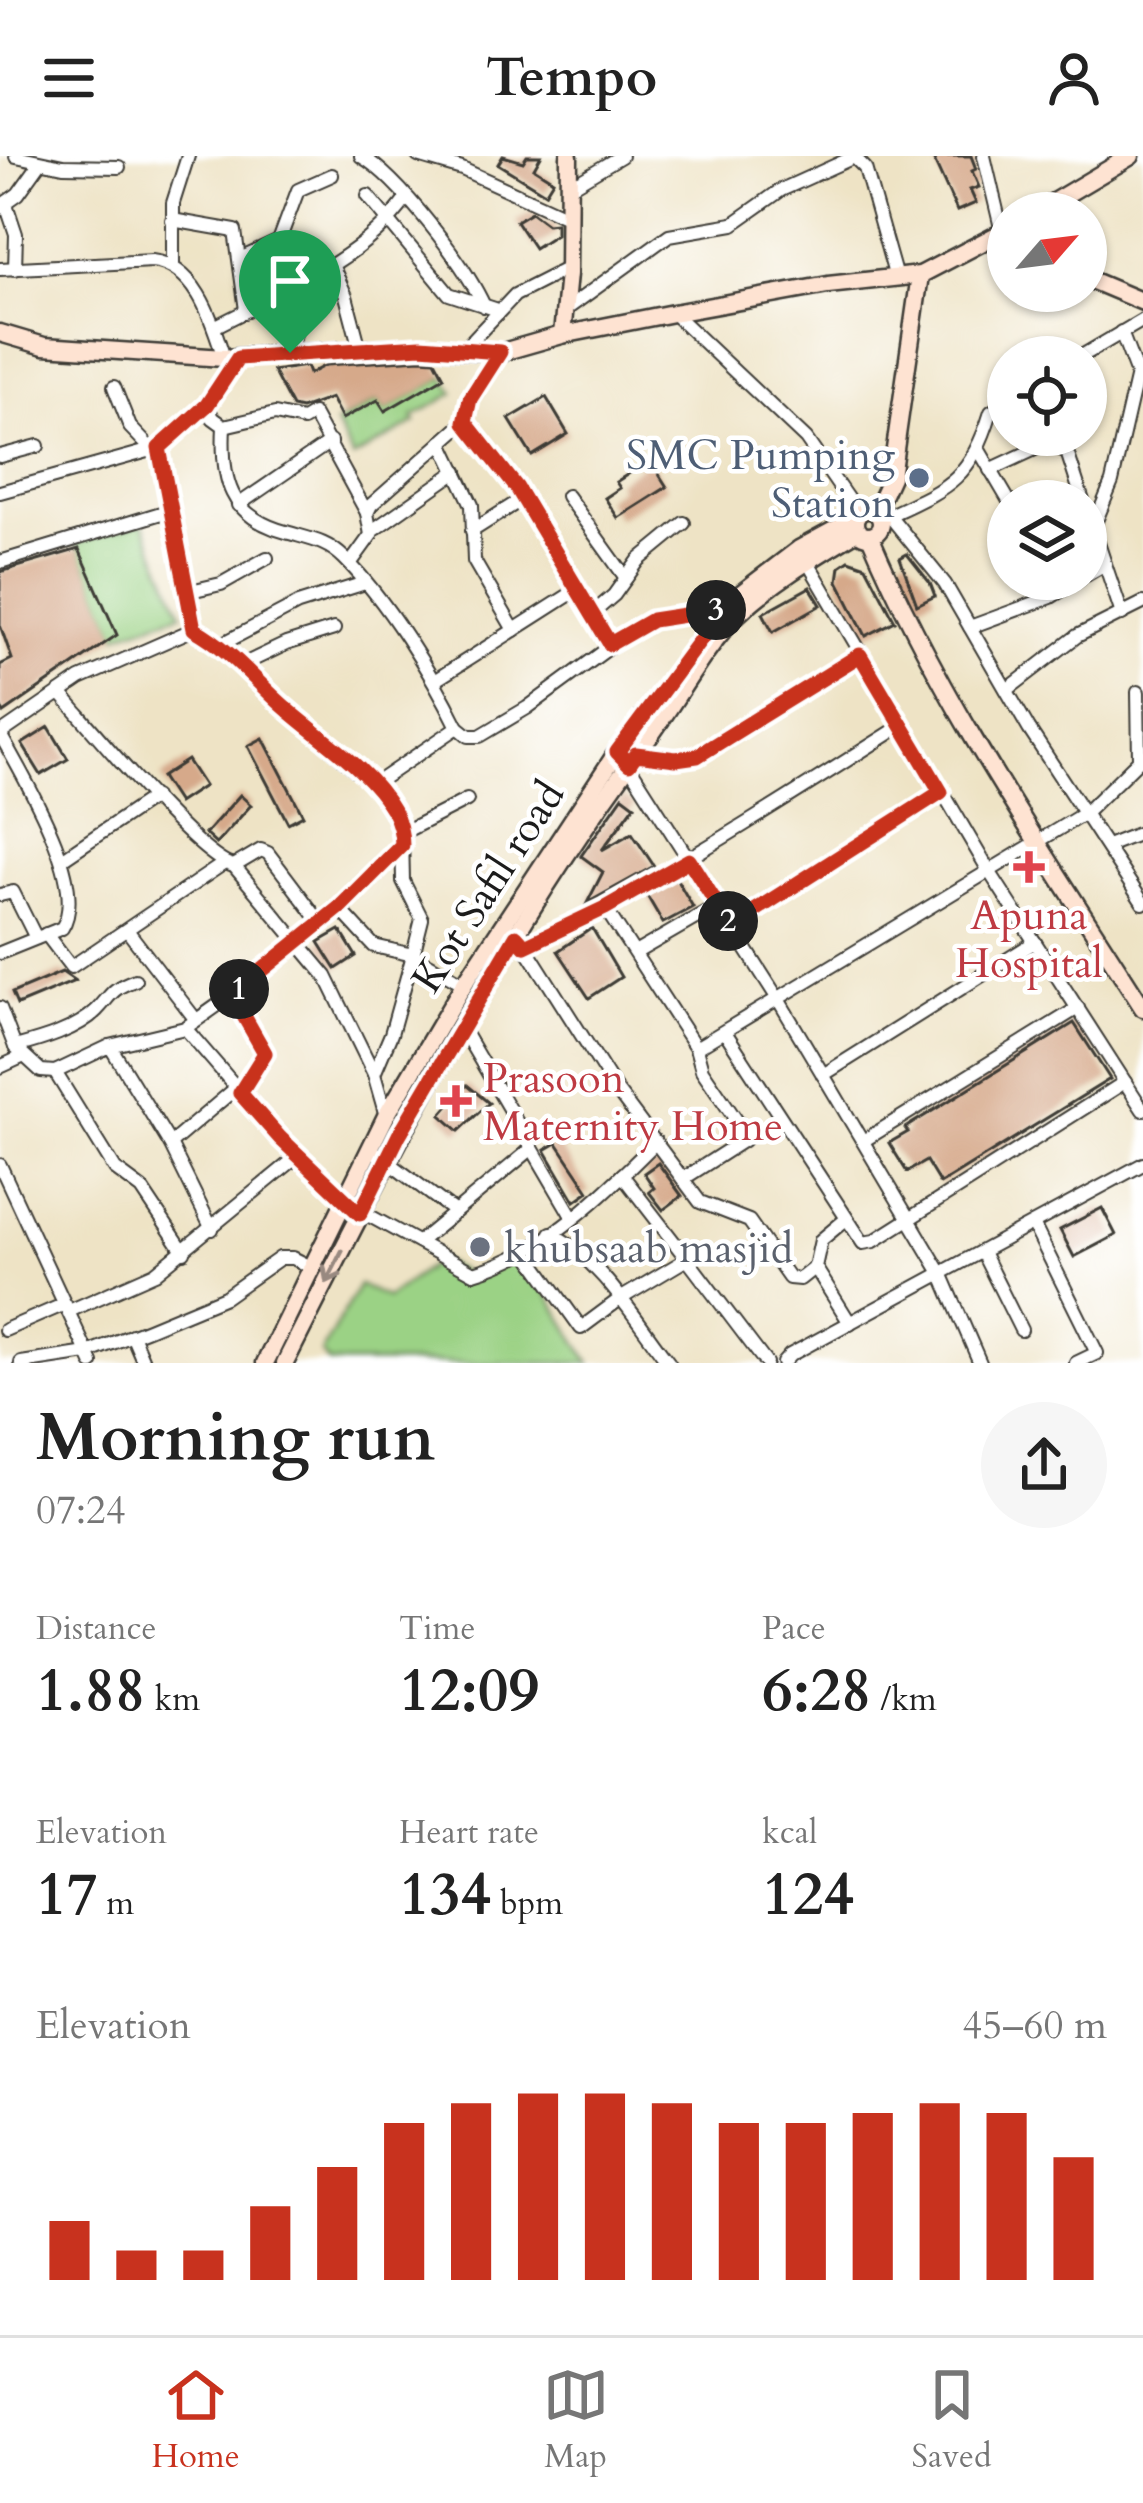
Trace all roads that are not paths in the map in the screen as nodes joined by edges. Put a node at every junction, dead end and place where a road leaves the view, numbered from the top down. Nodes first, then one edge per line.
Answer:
1 (16, 156) edge
2 (188, 156) edge
3 (418, 156) edge
4 (569, 156) edge
5 (621, 156) edge
6 (984, 156) edge
7 (1131, 156) edge
8 (374, 158) edge
9 (50, 161) edge
10 (119, 167) dead end
11 (332, 175) dead end
12 (569, 187) junction
13 (994, 192) edge
14 (1070, 192) edge
15 (368, 196) dead end
16 (406, 199) junction
17 (3, 205) edge
18 (566, 217) junction
19 (172, 220) junction
20 (387, 221) junction
21 (987, 242) edge
22 (240, 259) junction
23 (173, 266) junction
24 (15, 268) junction
25 (333, 268) junction
26 (568, 268) junction
27 (0, 269) edge
28 (920, 275) junction
29 (896, 278) junction
30 (1107, 287) edge
31 (1143, 302) edge
32 (491, 308) junction
33 (246, 310) junction
34 (564, 310) junction
35 (673, 314) junction
36 (1143, 320) edge
37 (214, 327) junction
38 (1121, 332) junction
39 (0, 333) edge
40 (562, 335) junction
41 (1107, 341) edge
42 (360, 349) junction
43 (464, 349) junction
44 (500, 352) junction
45 (290, 353) junction
46 (231, 358) junction
47 (114, 387) dead end
48 (207, 405) junction
49 (465, 422) junction
50 (224, 426) junction
51 (987, 426) edge
52 (330, 442) junction
53 (442, 442) junction
54 (38, 446) dead end
55 (156, 449) junction
56 (980, 450) junction
57 (0, 456) edge
58 (990, 470) junction
59 (457, 471) junction
60 (996, 480) edge
61 (1077, 480) edge
62 (0, 492) edge
63 (1107, 492) edge
64 (567, 496) dead end
65 (524, 498) junction
66 (238, 505) junction
67 (171, 510) junction
68 (367, 514) junction
69 (869, 521) junction
70 (684, 523) dead end
71 (472, 531) junction
72 (371, 532) junction
73 (267, 558) dead end
74 (807, 561) junction
75 (0, 562) edge
76 (350, 564) junction
77 (1107, 570) edge
78 (626, 578) junction
79 (365, 583) junction
80 (580, 588) junction
81 (186, 592) junction
82 (1043, 600) edge
83 (1143, 603) edge
84 (723, 609) junction
85 (593, 613) junction
86 (1122, 614) junction
87 (970, 627) junction
88 (194, 629) junction
89 (334, 629) dead end
90 (514, 630) junction
91 (221, 644) junction
92 (610, 644) junction
93 (860, 655) junction
94 (242, 665) junction
95 (434, 681) junction
96 (1006, 690) junction
97 (1138, 692) dead end
98 (60, 693) junction
99 (901, 726) junction
100 (458, 727) junction
101 (0, 734) edge
102 (627, 757) junction
103 (374, 785) junction
104 (941, 792) junction
105 (154, 797) junction
106 (467, 800) dead end
107 (1085, 813) junction
108 (1143, 832) edge
109 (402, 839) junction
110 (1037, 841) junction
111 (1107, 846) junction
112 (62, 859) junction
113 (689, 860) junction
114 (228, 865) junction
115 (989, 871) junction
116 (0, 895) edge
117 (1143, 903) edge
118 (718, 905) junction
119 (339, 908) junction
120 (605, 908) junction
121 (320, 922) junction
122 (731, 926) junction
123 (127, 930) junction
124 (515, 935) junction
125 (41, 936) junction
126 (298, 942) junction
127 (1035, 942) junction
128 (0, 953) edge
129 (635, 953) junction
130 (413, 956) junction
131 (135, 980) dead end
132 (464, 983) junction
133 (232, 995) junction
134 (778, 999) junction
135 (0, 1008) edge
136 (1078, 1008) junction
137 (1143, 1008) edge
138 (190, 1024) junction
139 (461, 1027) junction
140 (724, 1032) junction
141 (110, 1046) junction
142 (697, 1048) junction
143 (20, 1051) junction
144 (0, 1067) edge
145 (55, 1072) junction
146 (374, 1074) junction
147 (823, 1075) junction
148 (1125, 1082) junction
149 (238, 1090) junction
150 (1143, 1110) edge
151 (386, 1116) junction
152 (656, 1142) junction
153 (863, 1142) junction
154 (170, 1144) junction
155 (371, 1148) junction
156 (530, 1150) junction
157 (298, 1156) junction
158 (386, 1161) junction
159 (1143, 1164) edge
160 (2, 1175) edge
161 (622, 1175) junction
162 (682, 1179) junction
163 (353, 1208) junction
164 (455, 1212) junction
165 (908, 1217) junction
166 (573, 1218) junction
167 (845, 1220) junction
168 (1033, 1224) junction
169 (212, 1229) junction
170 (551, 1233) junction
171 (419, 1242) junction
172 (525, 1250) junction
173 (184, 1252) junction
174 (982, 1252) junction
175 (687, 1259) junction
176 (314, 1268) junction
177 (815, 1268) junction
178 (941, 1273) junction
179 (620, 1299) junction
180 (67, 1307) junction
181 (850, 1323) junction
182 (4, 1330) dead end
183 (1021, 1330) dead end
184 (132, 1336) junction
185 (89, 1358) edge
186 (265, 1362) edge
187 (21, 1363) edge
188 (144, 1363) edge
189 (285, 1363) edge
190 (669, 1363) edge
191 (766, 1363) edge
192 (783, 1363) edge
193 (980, 1363) edge
194 (1076, 1363) edge

1 - 9 street
2 - 19 street
3 - 18 street
4 - 12 main road
5 - 12 street
6 - 13 street
7 - 14 main road
8 - 16 street
9 - 10 street
9 - 17 street
11 - 22 street
12 - 18 main road
15 - 20 street
16 - 20 street
16 - 32 street
17 - 24 street
18 - 26 main road
19 - 22 street
19 - 23 street
20 - 25 street
20 - 32 street
21 - 28 main road
22 - 33 street
23 - 24 street
23 - 37 street
24 - 27 street
25 - 33 street
25 - 42 street
25 - 45 street
26 - 32 street
26 - 34 main road
28 - 29 main road
28 - 69 main road
29 - 34 street
29 - 35 main road
30 - 31 main road
32 - 43 street
33 - 37 street
34 - 40 main road
35 - 40 main road
35 - 69 street
36 - 38 street
37 - 46 street
38 - 41 street
38 - 63 street
39 - 46 main road
40 - 44 main road
42 - 43 main road
42 - 45 main road
43 - 44 main road
44 - 49 street
45 - 46 main road
46 - 48 street
47 - 55 street
48 - 50 street
48 - 55 street
49 - 53 street
49 - 65 street
50 - 52 street
50 - 66 street
51 - 56 street
52 - 66 street
52 - 68 street
53 - 59 street
53 - 68 street
54 - 57 street
55 - 62 street
55 - 67 street
56 - 58 street
56 - 69 street
58 - 60 street
58 - 61 street
59 - 71 street
59 - 72 street
64 - 78 street
65 - 71 street
65 - 80 street
66 - 76 street
67 - 75 street
67 - 81 street
68 - 72 street
69 - 74 main road, Kot Safil road
69 - 84 main road, Kot Safil road
69 - 87 street
69 - 110 main road
70 - 78 street
71 - 90 street
72 - 76 street
73 - 81 street
74 - 93 street
74 - 102 main road, Kot Safil road
76 - 79 street
77 - 86 street
78 - 85 street
79 - 91 street
79 - 95 street
80 - 85 street
80 - 90 street
81 - 88 street
82 - 87 street
83 - 86 street
84 - 92 street
84 - 102 main road, Kot Safil road
85 - 92 street
86 - 96 street
87 - 96 street
88 - 91 street
88 - 98 street
89 - 94 street
90 - 95 street
91 - 94 street
92 - 100 street
93 - 99 street
93 - 102 street
94 - 103 street
95 - 100 street
96 - 107 street
97 - 107 street
98 - 101 street
98 - 105 street
99 - 104 street
99 - 113 street
100 - 103 street
101 - 112 street
102 - 113 street
102 - 124 main road, Kot Safil road
103 - 109 street
104 - 115 street
104 - 122 street
105 - 112 street
105 - 114 street
106 - 109 street
107 - 110 street
107 - 111 street
108 - 111 street
109 - 119 street
109 - 130 street
110 - 115 street
110 - 137 main road
111 - 117 street
112 - 125 street
113 - 118 street
113 - 120 street
114 - 121 street
114 - 123 street
114 - 126 street
115 - 127 street
115 - 134 street
116 - 125 street
118 - 122 street
118 - 129 street
119 - 121 street
119 - 130 street
120 - 124 street
120 - 129 street
121 - 126 street
122 - 134 street
123 - 125 street
123 - 138 street
124 - 132 main road, Kot Safil road
124 - 139 main road, Kot Safil road
124 - 152 street
125 - 128 street
126 - 133 street
126 - 146 street
127 - 136 street
127 - 147 street
129 - 142 street
130 - 132 street
130 - 146 street
131 - 143 street
132 - 151 main road, Kot Safil road
133 - 138 street
133 - 149 street
134 - 140 street
134 - 147 street
135 - 143 street
136 - 148 street
136 - 153 street
138 - 141 street
138 - 149 street
139 - 156 street
139 - 158 main road, Kot Safil road
140 - 142 street
140 - 167 street
141 - 145 street
141 - 154 street
142 - 162 street
143 - 144 street
143 - 145 street
145 - 173 street
146 - 151 street
147 - 153 street
148 - 150 street
148 - 165 street
149 - 154 street
149 - 157 street
151 - 155 main road, Kot Safil road
152 - 161 street
152 - 162 street
153 - 165 street
154 - 169 street
155 - 158 street
155 - 163 main road, Kot Safil road
156 - 164 street
156 - 166 street
157 - 163 street
157 - 169 street
158 - 163 main road, Kot Safil road
158 - 164 street
159 - 168 street
160 - 180 street
161 - 166 street
161 - 175 street
162 - 177 street
163 - 171 street
163 - 176 main road, Kot Safil road
163 -> 189 main road, Kot Safil road
164 - 171 street
165 - 167 street
165 - 178 street
166 - 170 street
167 - 177 street
168 - 174 street
168 - 194 street
169 - 173 street
170 - 172 street
170 - 179 street
171 - 172 street
172 - 179 street
173 - 180 street
174 - 178 street
174 - 183 street
175 - 179 street
175 - 191 street
176 - 184 street
176 - 186 main road, Kot Safil road
177 - 181 street
178 - 181 street
178 - 193 street
179 - 190 street
180 - 182 street
180 - 185 street
181 - 192 street
184 - 185 street
184 - 188 street
185 - 187 street

